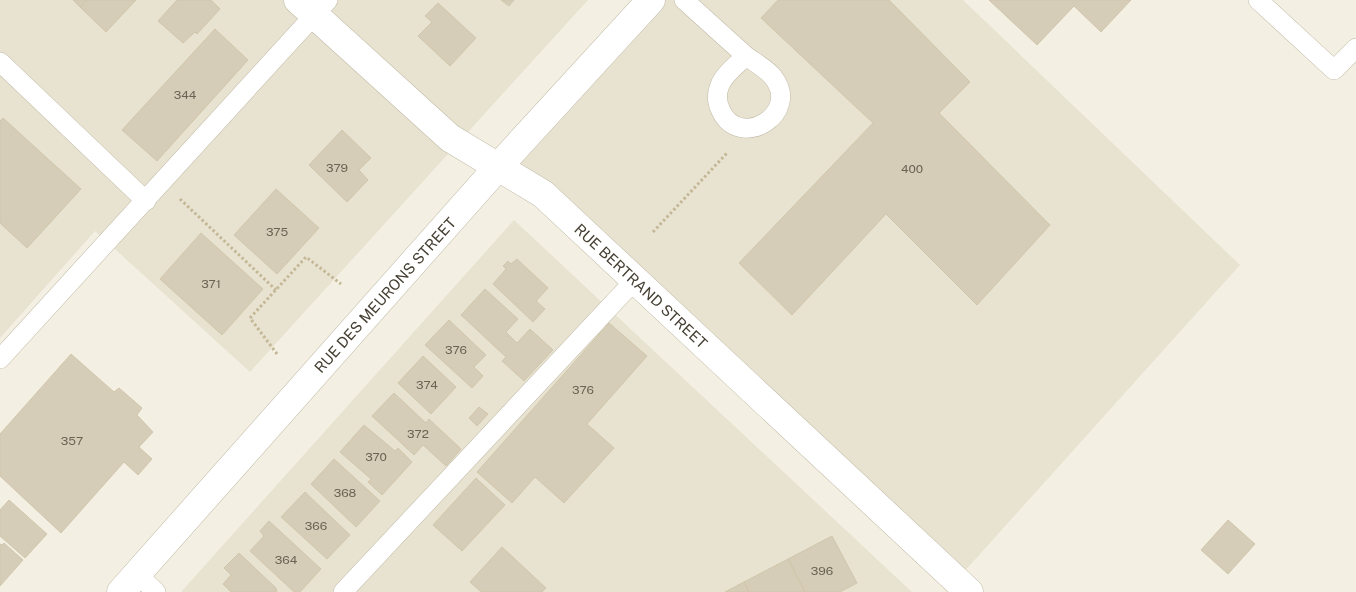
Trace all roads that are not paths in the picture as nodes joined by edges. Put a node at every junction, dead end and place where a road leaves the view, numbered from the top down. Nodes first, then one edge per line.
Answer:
1 (651, 0) edge
2 (684, 0) edge
3 (1258, 0) edge
4 (313, 5) edge
5 (1356, 48) edge
6 (746, 56) dead end
7 (0, 62) edge
8 (498, 167) junction
9 (146, 201) junction
10 (635, 280) junction
11 (0, 359) edge
12 (138, 586) edge
13 (343, 592) edge
14 (969, 592) edge

1 - 8 street, RUE DES MEURONS STREET
2 - 6 lane
3 - 5 lane
4 - 8 street, RUE BERTRAND STREET
4 - 9 lane
7 - 9 lane
8 - 10 street, RUE BERTRAND STREET
8 - 12 street, RUE DES MEURONS STREET
9 - 11 lane
10 - 13 lane
10 - 14 street, RUE BERTRAND STREET

